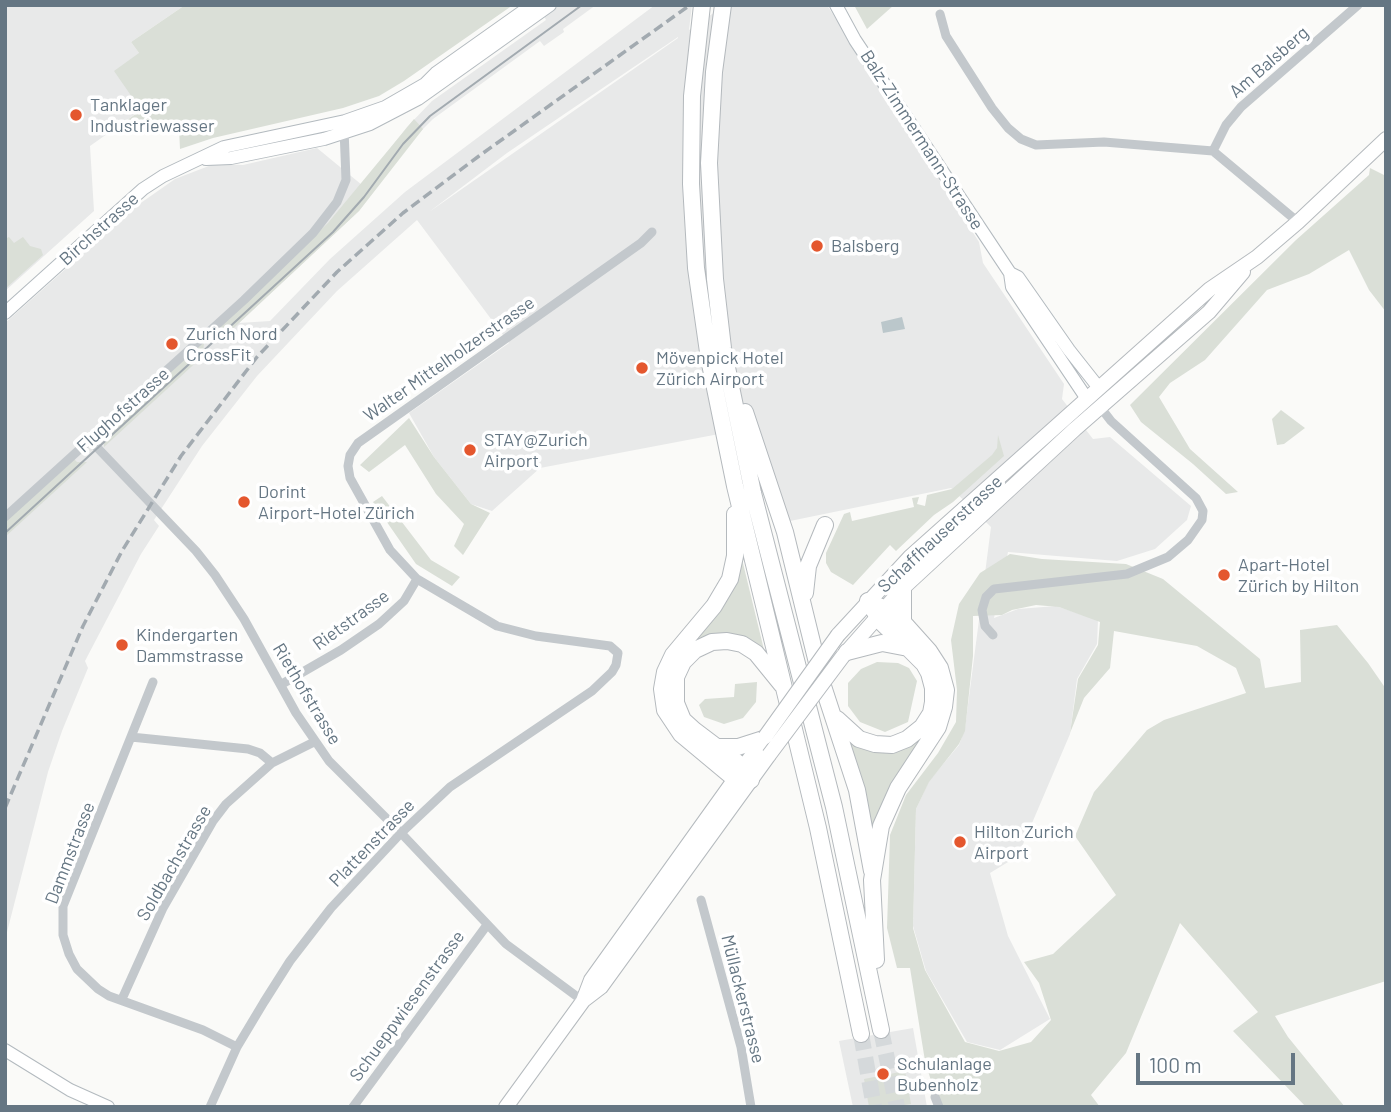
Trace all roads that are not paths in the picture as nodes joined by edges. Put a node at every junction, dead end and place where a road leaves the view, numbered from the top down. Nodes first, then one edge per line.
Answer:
1 (532, 5) edge
2 (550, 5) edge
3 (702, 5) edge
4 (723, 5) edge
5 (836, 5) edge
6 (1358, 5) edge
7 (940, 14) dead end
8 (344, 128) junction
9 (1386, 139) edge
10 (1213, 151) junction
11 (1298, 222) junction
12 (652, 232) dead end
13 (1257, 257) junction
14 (1010, 273) junction
15 (5, 313) edge
16 (723, 348) junction
17 (1099, 388) junction
18 (1087, 399) junction
19 (1101, 408) junction
20 (89, 439) junction
21 (735, 486) junction
22 (5, 517) edge
23 (785, 532) junction
24 (417, 579) junction
25 (902, 588) junction
26 (876, 609) junction
27 (804, 613) junction
28 (902, 622) junction
29 (993, 635) dead end
30 (908, 648) junction
31 (845, 654) junction
32 (153, 682) dead end
33 (282, 684) junction
34 (786, 690) junction
35 (832, 711) junction
36 (131, 737) junction
37 (764, 738) junction
38 (314, 742) junction
39 (717, 747) junction
40 (272, 763) junction
41 (743, 775) junction
42 (401, 833) junction
43 (872, 871) junction
44 (701, 900) dead end
45 (487, 925) junction
46 (122, 999) junction
47 (583, 1001) junction
48 (861, 1034) tunnel mouth
49 (237, 1047) junction
50 (5, 1050) edge
51 (935, 1097) dead end
52 (108, 1107) edge
53 (210, 1107) edge
54 (353, 1107) edge
55 (506, 1107) edge
56 (751, 1107) edge
57 (939, 1107) edge

1 - 8 main road
2 - 8 main road
3 - 21 highway
4 - 16 highway
5 - 14 main road, Balz-Zimmermann-Strasse
6 - 10 street, Am Balsberg
7 - 10 street
8 - 15 main road, Birchstrasse
8 - 20 street, Flughofstrasse
9 - 11 main road, Schaffhauserstrasse
10 - 11 street
11 - 13 main road, Schaffhauserstrasse
12 - 24 street, Walter Mittelholzerstrasse
13 - 17 main road, Schaffhauserstrasse
13 - 19 main road, Schaffhauserstrasse
14 - 17 main road, Balz-Zimmermann-Strasse
14 - 18 main road, Balz-Zimmermann-Strasse
16 - 23 highway
16 - 43 highway
17 - 18 main road, Schaffhauserstrasse
17 - 19 main road
18 - 19 main road
18 - 26 main road, Schaffhauserstrasse
19 - 25 main road, Schaffhauserstrasse
19 - 29 street
20 - 22 street, Flughofstrasse
20 - 33 street, Riethofstrasse
21 - 34 highway
21 - 41 highway
23 - 27 highway
23 - 27 highway
24 - 33 street, Rietstrasse
24 - 42 street, Plattenstrasse
25 - 26 main road, Schaffhauserstrasse
25 - 28 highway
26 - 28 highway
26 - 30 highway
26 - 31 main road, Schaffhauserstrasse
26 - 37 main road, Schaffhauserstrasse, bridge
27 - 35 highway
28 - 43 highway
30 - 31 highway
30 - 35 highway
31 - 41 main road, Schaffhauserstrasse, bridge
32 - 36 street, Dammstrasse
33 - 38 street, Riethofstrasse
34 - 39 highway
34 - 48 highway
35 - 43 highway
36 - 40 street
36 - 46 street, Dammstrasse
37 - 39 highway
37 - 41 main road, Schaffhauserstrasse
38 - 40 street, Soldbachstrasse
38 - 42 street, Riethofstrasse
39 - 41 highway
40 - 46 street, Soldbachstrasse
41 - 47 main road, Schaffhauserstrasse
42 - 45 street, Riethofstrasse
42 - 49 street, Plattenstrasse
44 - 56 street, Müllackerstrasse
45 - 47 street, Riethofstrasse
45 - 54 street, Schueppwiesenstrasse
46 - 49 street, Dammstrasse
47 - 55 main road, Schaffhauserstrasse
49 - 53 street, Plattenstrasse
50 - 52 main road
51 - 57 street

